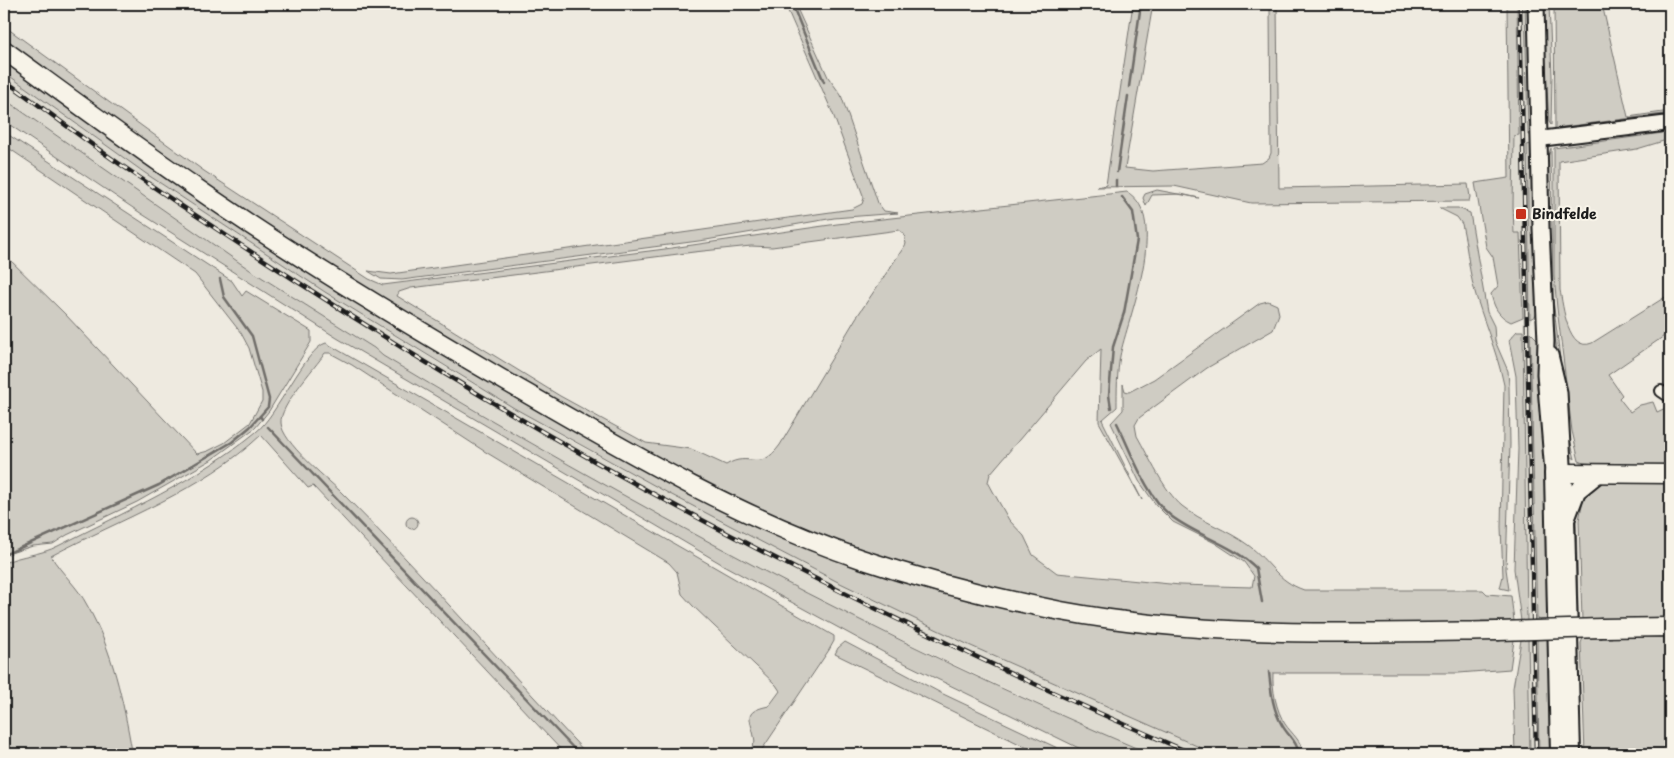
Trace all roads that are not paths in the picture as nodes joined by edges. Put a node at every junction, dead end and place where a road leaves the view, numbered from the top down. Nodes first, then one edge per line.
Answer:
1 (1536, 4) edge
2 (4, 50) edge
3 (1670, 123) edge
4 (1539, 139) junction
5 (1562, 473) junction
6 (1598, 474) junction
7 (1670, 474) edge
8 (1566, 520) junction
9 (1670, 627) edge
10 (1559, 754) edge
11 (1572, 754) edge

1 - 4 main road
2 - 9 highway, bridge
3 - 4 street
4 - 5 main road
5 - 6 highway
5 - 8 main road
5 - 10 main road
6 - 7 highway
6 - 8 main road
8 - 11 main road

